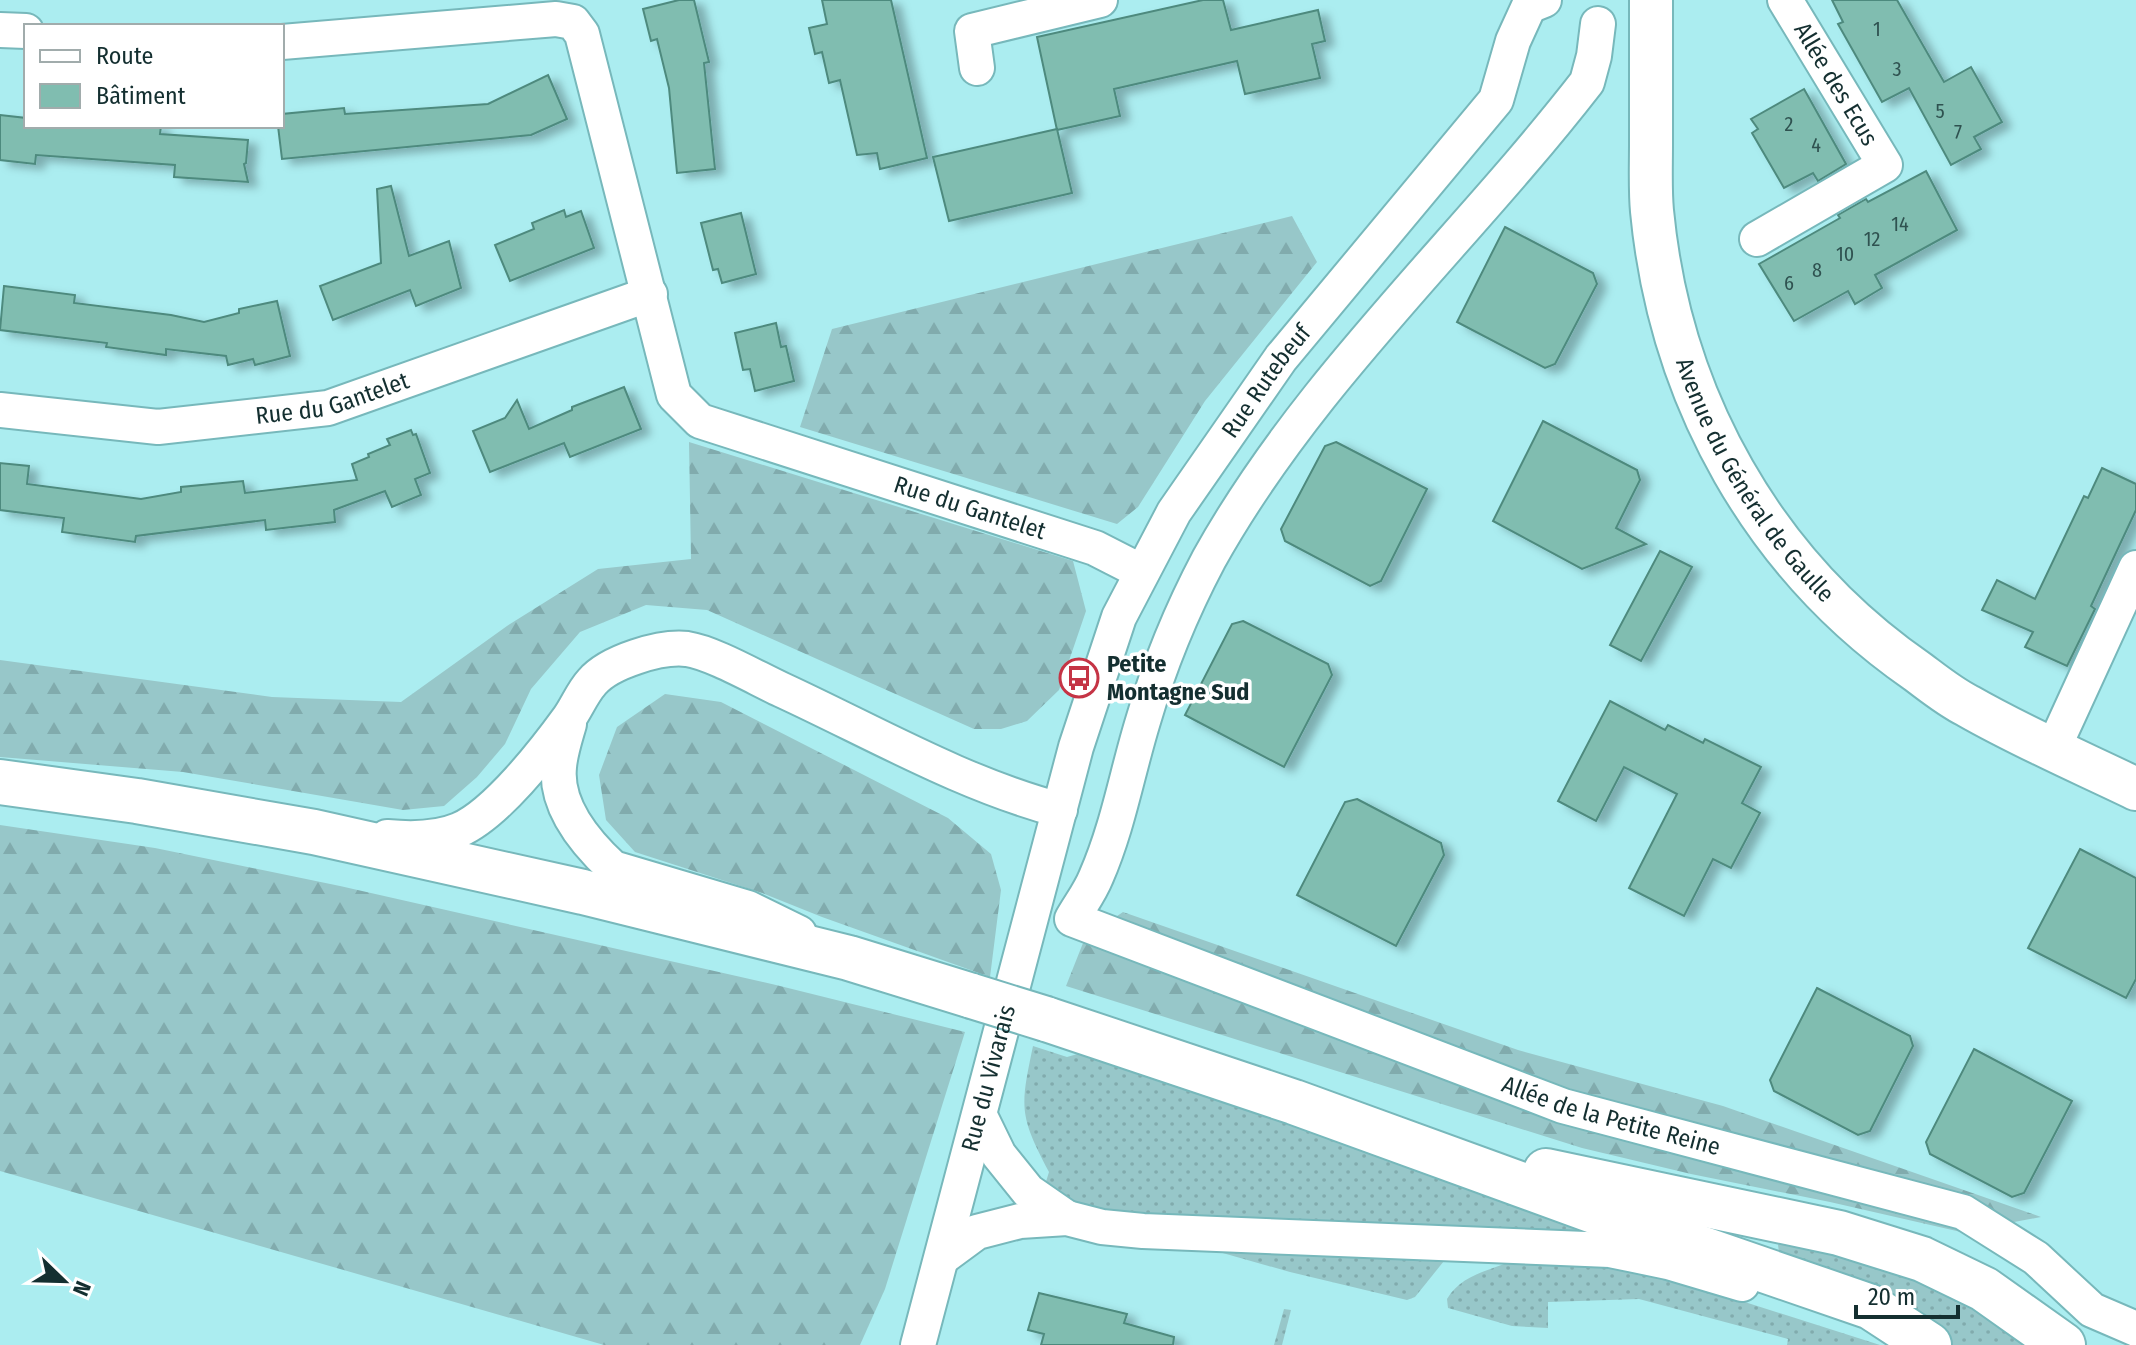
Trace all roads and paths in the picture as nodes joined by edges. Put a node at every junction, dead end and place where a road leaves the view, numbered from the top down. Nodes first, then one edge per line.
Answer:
1 (1100, 0) edge
2 (1651, 0) edge
3 (1785, 0) edge
4 (1532, 2) edge
5 (1598, 24) dead end
6 (0, 30) edge
7 (24, 31) edge
8 (284, 42) edge
9 (977, 68) dead end
10 (1757, 239) dead end
11 (650, 294) junction
12 (0, 410) edge
13 (2136, 568) edge
14 (1142, 572) junction
15 (570, 716) junction
16 (2053, 749) junction
17 (0, 782) edge
18 (2136, 789) edge
19 (1060, 810) junction
20 (314, 832) junction
21 (849, 958) junction
22 (980, 1116) junction
23 (1414, 1144) junction
24 (1067, 1218) junction
25 (943, 1257) junction
26 (1871, 1307) junction
27 (2136, 1329) edge
28 (918, 1345) edge
29 (1929, 1345) edge
30 (2063, 1345) edge

1 - 9 street
2 - 16 street, Avenue du Général de Gaulle
3 - 10 street, Allée des Ecus
4 - 14 street, Rue Rutebeuf
5 - 27 street, Allée de la Petite Reine
6 - 7 street
8 - 11 street, Rue du Gantelet
11 - 12 street, Rue du Gantelet
11 - 14 street, Rue du Gantelet
13 - 16 street
14 - 19 street, Rue Rutebeuf
15 - 19 street
15 - 20 street
15 - 21 street
16 - 18 street, Avenue du Général de Gaulle
17 - 20 main road
19 - 22 street, Rue du Vivarais
20 - 21 main road
21 - 23 main road, bridge
22 - 24 street
22 - 25 street, Rue du Vivarais
23 - 26 main road
23 - 30 main road
24 - 25 street
24 - 26 street
25 - 28 street, Rue du Vivarais
26 - 29 main road

